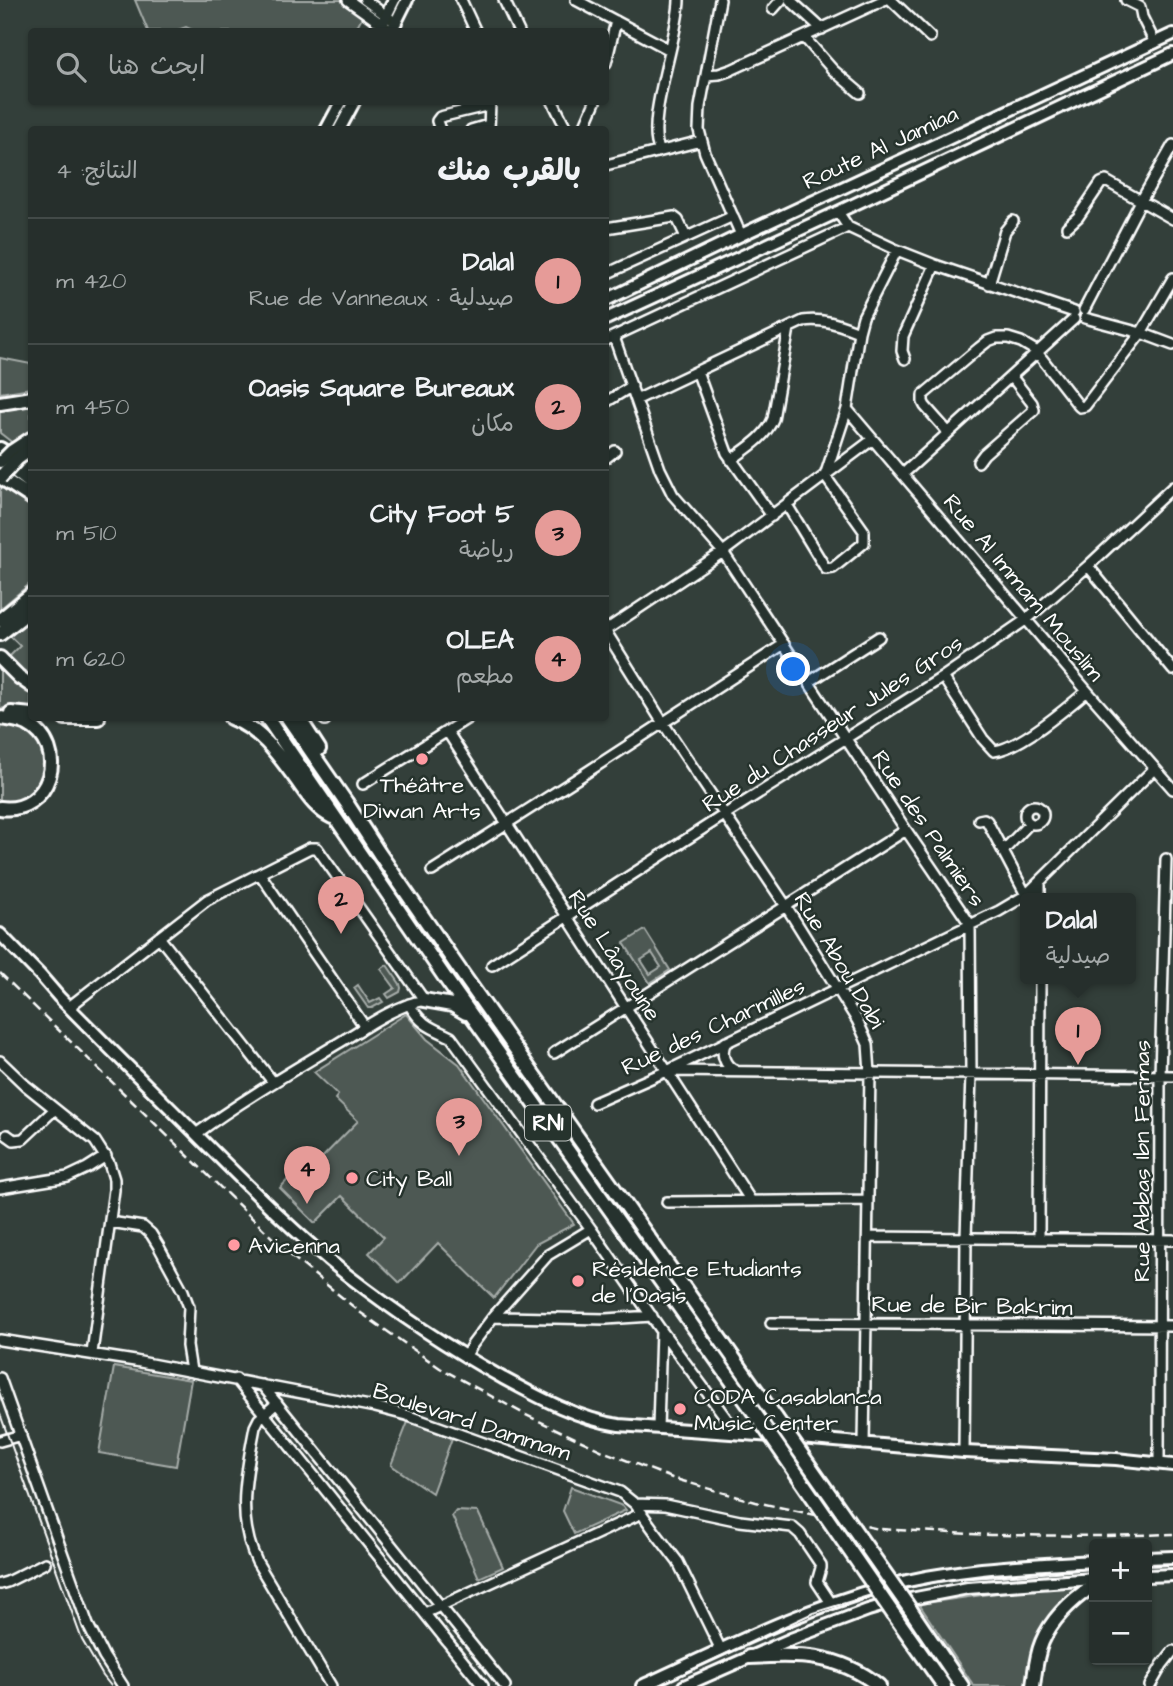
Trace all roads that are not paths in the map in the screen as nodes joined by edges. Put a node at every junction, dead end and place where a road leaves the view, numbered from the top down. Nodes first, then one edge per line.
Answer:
1 (348, 0) edge
2 (365, 0) edge
3 (394, 0) edge
4 (407, 0) edge
5 (461, 0) edge
6 (504, 0) edge
7 (576, 0) edge
8 (680, 0) edge
9 (720, 0) edge
10 (781, 0) edge
11 (790, 0) edge
12 (891, 0) edge
13 (1126, 0) edge
14 (878, 1) edge
15 (1142, 4) edge
16 (773, 9) dead end
17 (616, 21) junction
18 (387, 26) edge
19 (474, 28) edge
20 (517, 28) edge
21 (822, 29) junction
22 (1173, 34) edge
23 (804, 37) junction
24 (930, 37) dead end
25 (1155, 43) junction
26 (609, 50) edge
27 (670, 50) junction
28 (1173, 54) edge
29 (706, 75) junction
30 (860, 93) dead end
31 (339, 105) edge
32 (352, 105) edge
33 (483, 105) edge
34 (490, 105) edge
35 (554, 105) edge
36 (594, 105) edge
37 (328, 126) edge
38 (341, 126) edge
39 (439, 126) edge
40 (489, 126) edge
41 (565, 126) edge
42 (585, 126) edge
43 (701, 141) junction
44 (1173, 145) edge
45 (660, 151) junction
46 (609, 164) edge
47 (1141, 201) junction
48 (838, 212) junction
49 (733, 216) junction
50 (1173, 219) edge
51 (1013, 221) dead end
52 (848, 227) junction
53 (1067, 227) dead end
54 (609, 228) edge
55 (741, 235) junction
56 (686, 237) junction
57 (897, 250) junction
58 (935, 265) junction
59 (609, 273) edge
60 (1173, 278) edge
61 (989, 284) junction
62 (609, 299) edge
63 (1085, 314) junction
64 (1074, 315) junction
65 (609, 318) edge
66 (789, 328) junction
67 (859, 332) junction
68 (1140, 333) junction
69 (610, 339) edge
70 (1173, 345) edge
71 (1036, 351) junction
72 (905, 359) dead end
73 (697, 371) junction
74 (1011, 376) junction
75 (632, 386) junction
76 (28, 399) edge
77 (609, 400) edge
78 (636, 400) junction
79 (0, 403) edge
80 (847, 409) junction
81 (948, 432) junction
82 (28, 440) edge
83 (872, 440) junction
84 (0, 443) edge
85 (0, 449) edge
86 (28, 451) edge
87 (615, 451) dead end
88 (609, 456) edge
89 (28, 457) edge
90 (731, 460) junction
91 (0, 462) edge
92 (978, 462) dead end
93 (28, 466) edge
94 (903, 474) junction
95 (825, 476) junction
96 (0, 477) edge
97 (28, 481) edge
98 (1173, 487) edge
99 (28, 495) edge
100 (787, 505) junction
101 (772, 516) junction
102 (723, 552) junction
103 (1088, 566) junction
104 (28, 599) edge
105 (28, 612) edge
106 (1027, 619) junction
107 (1, 629) edge
108 (609, 629) edge
109 (609, 636) edge
110 (879, 637) dead end
111 (784, 644) junction
112 (0, 658) edge
113 (1173, 670) edge
114 (943, 677) junction
115 (809, 682) junction
116 (28, 683) edge
117 (1087, 691) junction
118 (0, 715) edge
119 (28, 715) edge
120 (239, 721) edge
121 (261, 721) edge
122 (269, 721) edge
123 (290, 721) edge
124 (301, 721) edge
125 (463, 721) edge
126 (663, 723) junction
127 (447, 731) junction
128 (846, 738) junction
129 (1154, 769) junction
130 (363, 783) dead end
131 (1173, 789) edge
132 (0, 808) edge
133 (724, 815) junction
134 (335, 818) junction
135 (979, 820) dead end
136 (507, 823) junction
137 (1030, 823) dead end
138 (906, 831) junction
139 (1003, 851) junction
140 (1166, 859) dead end
141 (432, 871) dead end
142 (260, 874) junction
143 (1040, 882) junction
144 (1025, 893) edge
145 (1028, 893) edge
146 (1040, 893) edge
147 (1020, 899) edge
148 (786, 906) junction
149 (567, 916) junction
150 (970, 924) junction
151 (0, 934) edge
152 (159, 937) junction
153 (0, 944) edge
154 (492, 965) dead end
155 (464, 976) junction
156 (448, 982) junction
157 (1040, 984) edge
158 (837, 989) junction
159 (59, 997) junction
160 (424, 1000) junction
161 (409, 1004) junction
162 (69, 1007) junction
163 (626, 1007) junction
164 (475, 1020) junction
165 (365, 1027) junction
166 (726, 1042) junction
167 (554, 1053) dead end
168 (0, 1061) edge
169 (667, 1071) junction
170 (738, 1071) junction
171 (870, 1073) junction
172 (971, 1074) junction
173 (1041, 1074) junction
174 (1160, 1076) junction
175 (1173, 1076) edge
176 (273, 1082) junction
177 (594, 1103) dead end
178 (55, 1109) junction
179 (196, 1134) junction
180 (7, 1135) dead end
181 (106, 1156) junction
182 (0, 1188) edge
183 (751, 1200) junction
184 (867, 1200) junction
185 (667, 1202) dead end
186 (110, 1222) junction
187 (592, 1229) junction
188 (868, 1237) junction
189 (966, 1238) junction
190 (1039, 1238) junction
191 (1173, 1240) edge
192 (1161, 1241) junction
193 (652, 1316) junction
194 (493, 1317) junction
195 (867, 1323) junction
196 (771, 1324) dead end
197 (966, 1324) junction
198 (1159, 1326) junction
199 (1173, 1326) edge
200 (661, 1330) junction
201 (0, 1340) edge
202 (92, 1353) junction
203 (465, 1357) junction
204 (191, 1371) junction
205 (0, 1378) edge
206 (236, 1380) junction
207 (262, 1385) junction
208 (277, 1403) junction
209 (264, 1414) junction
210 (658, 1427) junction
211 (737, 1433) junction
212 (21, 1434) junction
213 (0, 1441) edge
214 (864, 1444) junction
215 (964, 1452) junction
216 (1159, 1463) junction
217 (1173, 1465) edge
218 (635, 1504) junction
219 (642, 1513) junction
220 (1173, 1557) edge
221 (1152, 1558) edge
222 (1089, 1561) edge
223 (46, 1563) dead end
224 (1173, 1575) edge
225 (1152, 1576) edge
226 (1089, 1579) edge
227 (0, 1584) edge
228 (1089, 1589) edge
229 (831, 1603) junction
230 (440, 1606) junction
231 (425, 1613) junction
232 (721, 1650) junction
233 (1173, 1651) edge
234 (749, 1657) junction
235 (123, 1686) edge
236 (331, 1686) edge
237 (483, 1686) edge
238 (505, 1686) edge
239 (642, 1686) edge
240 (684, 1686) edge
241 (879, 1686) edge
242 (944, 1686) edge
243 (962, 1686) edge
244 (1032, 1686) edge
245 (1150, 1686) edge

1 - 18 street
2 - 18 street
3 - 18 main road
4 - 18 main road
5 - 19 street
6 - 20 street
7 - 17 street
8 - 27 street
9 - 29 street
10 - 16 street
11 - 21 street
12 - 24 street
13 - 15 street
14 - 21 street
15 - 25 street
17 - 26 street
17 - 27 street
21 - 23 street
22 - 25 main road, Route Al Jamiaa
23 - 29 street
23 - 30 street
25 - 55 main road, Route Al Jamiaa
27 - 45 street
28 - 48 main road, Route Al Jamiaa
29 - 43 street
31 - 37 main road
32 - 38 main road
33 - 39 street
34 - 40 street
35 - 41 street
36 - 42 street
43 - 45 street
43 - 49 street
44 - 47 street
45 - 46 street
47 - 50 street
47 - 53 street
47 - 63 street
48 - 52 street
48 - 65 main road, Route Al Jamiaa
49 - 55 street
49 - 56 street
51 - 61 street
52 - 57 street
52 - 69 street
54 - 56 street
55 - 62 main road, Route Al Jamiaa
56 - 59 street
57 - 58 street
57 - 67 street
58 - 61 street
58 - 72 street
60 - 68 street
61 - 64 street
63 - 64 street
63 - 68 street
64 - 71 street
66 - 67 street
66 - 73 street
66 - 90 street
67 - 80 street
68 - 70 street
68 - 71 street
69 - 75 street, Rue des Palmiers
71 - 74 street
71 - 81 street
73 - 78 street
73 - 90 street
74 - 81 street
74 - 92 street
75 - 77 street
75 - 78 street, Rue des Palmiers
76 - 79 highway
78 - 102 street, Rue des Palmiers
80 - 83 street, Rue Al Immam Mouslim
80 - 95 street
81 - 94 street
82 - 91 main road, bridge
83 - 94 street, Rue Al Immam Mouslim
83 - 95 street
84 - 89 highway
85 - 93 highway
86 - 96 highway, bridge
87 - 88 street
90 - 101 street
91 - 97 highway
94 - 106 street, Rue Al Immam Mouslim
95 - 100 street
95 - 100 street
96 - 99 highway
98 - 103 street, Rue du Chasseur Jules Gros
100 - 101 street
101 - 102 street
102 - 108 street
102 - 111 street, Rue des Palmiers
103 - 106 street, Rue du Chasseur Jules Gros
103 - 113 street
104 - 107 highway
105 - 107 highway
106 - 114 street, Rue du Chasseur Jules Gros
106 - 117 street, Rue Al Immam Mouslim
109 - 126 street, Rue Abou Dabi
110 - 115 street
111 - 115 street, Rue des Palmiers
111 - 126 street
112 - 116 highway
114 - 117 street
114 - 128 street, Rue du Chasseur Jules Gros
115 - 128 street, Rue des Palmiers
117 - 129 street, Rue Al Immam Mouslim
118 - 119 highway
118 - 132 highway
120 - 134 highway
121 - 134 highway
122 - 134 highway, RN1
123 - 155 highway, RN1
124 - 155 highway
125 - 127 street
126 - 133 street, Rue Abou Dabi
126 - 136 street
127 - 130 street
127 - 136 street, Rue Lâayoune
128 - 133 street, Rue du Chasseur Jules Gros
128 - 138 street, Rue des Palmiers
129 - 131 street, Rue Al Immam Mouslim
129 - 143 street, Rue des Charmilles
133 - 148 street, Rue Abou Dabi
133 - 149 street, Rue du Chasseur Jules Gros
134 - 156 highway, RN1
135 - 139 street
136 - 141 street
136 - 149 street, Rue Lâayoune
137 - 139 street
138 - 148 street
138 - 150 street, Rue des Palmiers
139 - 144 street
140 - 174 street, Rue Abbas Ibn Fermas
142 - 152 street
142 - 160 street
142 - 165 street
143 - 145 street, Rue des Charmilles
143 - 146 street
147 - 150 street, Rue des Charmilles
148 - 158 street, Rue Abou Dabi
148 - 163 street
149 - 154 street, Rue du Chasseur Jules Gros
149 - 163 street, Rue Lâayoune
150 - 158 street, Rue des Charmilles
150 - 172 street, Rue des Palmiers
151 - 159 main road
152 - 162 street
152 - 176 street
153 - 159 main road
155 - 243 highway, RN1, bridge
156 - 160 highway
156 - 164 highway, RN1
157 - 173 street
158 - 166 street, Rue des Charmilles
158 - 171 street, Rue Abou Dabi
159 - 162 main road
160 - 161 street
160 - 164 highway
161 - 165 street
161 - 187 street
162 - 179 main road
163 - 167 street
163 - 169 street, Rue Lâayoune
164 - 242 highway, RN1, bridge
165 - 176 street
166 - 169 street, Rue des Charmilles
166 - 170 street
168 - 178 street
169 - 170 street
169 - 177 street, Rue des Charmilles
169 - 183 street, Rue Lâayoune
170 - 171 street
171 - 172 street
171 - 184 street, Rue Abou Dabi
172 - 173 street
172 - 189 street, Rue des Palmiers
173 - 174 street
173 - 190 street
174 - 175 street
174 - 192 street, Rue Abbas Ibn Fermas
176 - 179 street
178 - 180 street
178 - 181 street
179 - 203 main road
181 - 182 street
181 - 186 street
183 - 184 street
183 - 185 street
184 - 188 street, Rue Abou Dabi
186 - 202 street
186 - 204 street
187 - 193 street
187 - 194 street
188 - 189 street
188 - 195 street, Rue Abou Dabi
189 - 190 street
189 - 197 street, Rue des Palmiers
190 - 192 street
191 - 192 street
192 - 198 street, Rue Abbas Ibn Fermas
193 - 194 street
193 - 200 street
194 - 203 street
195 - 196 street, Rue de Bir Bakrim
195 - 197 street, Rue de Bir Bakrim
195 - 214 street, Rue Abou Dabi
197 - 198 street, Rue de Bir Bakrim
197 - 215 street, Rue des Palmiers
198 - 199 street, Rue de Bir Bakrim
198 - 216 street, Rue Abbas Ibn Fermas
200 - 210 street
200 - 211 street
201 - 202 street, Boulevard Dammam
202 - 204 street, Boulevard Dammam
203 - 210 main road
204 - 206 street, Boulevard Dammam
205 - 212 street
206 - 207 street, Boulevard Dammam
206 - 209 street
207 - 208 street
207 - 218 street, Boulevard Dammam
208 - 209 street
208 - 230 street
209 - 231 street
209 - 236 street
210 - 211 main road
211 - 214 main road
212 - 213 street
212 - 235 street
214 - 215 main road
215 - 216 main road
216 - 217 main road
218 - 219 street, Boulevard Dammam
218 - 229 street
219 - 230 street
219 - 232 street, Boulevard Dammam
220 - 221 main road
222 - 229 main road
223 - 227 street
224 - 225 main road
226 - 234 main road
228 - 244 highway
229 - 232 main road
230 - 231 street
230 - 238 street
231 - 237 street
232 - 239 main road
233 - 245 street
234 - 240 main road
234 - 241 highway

